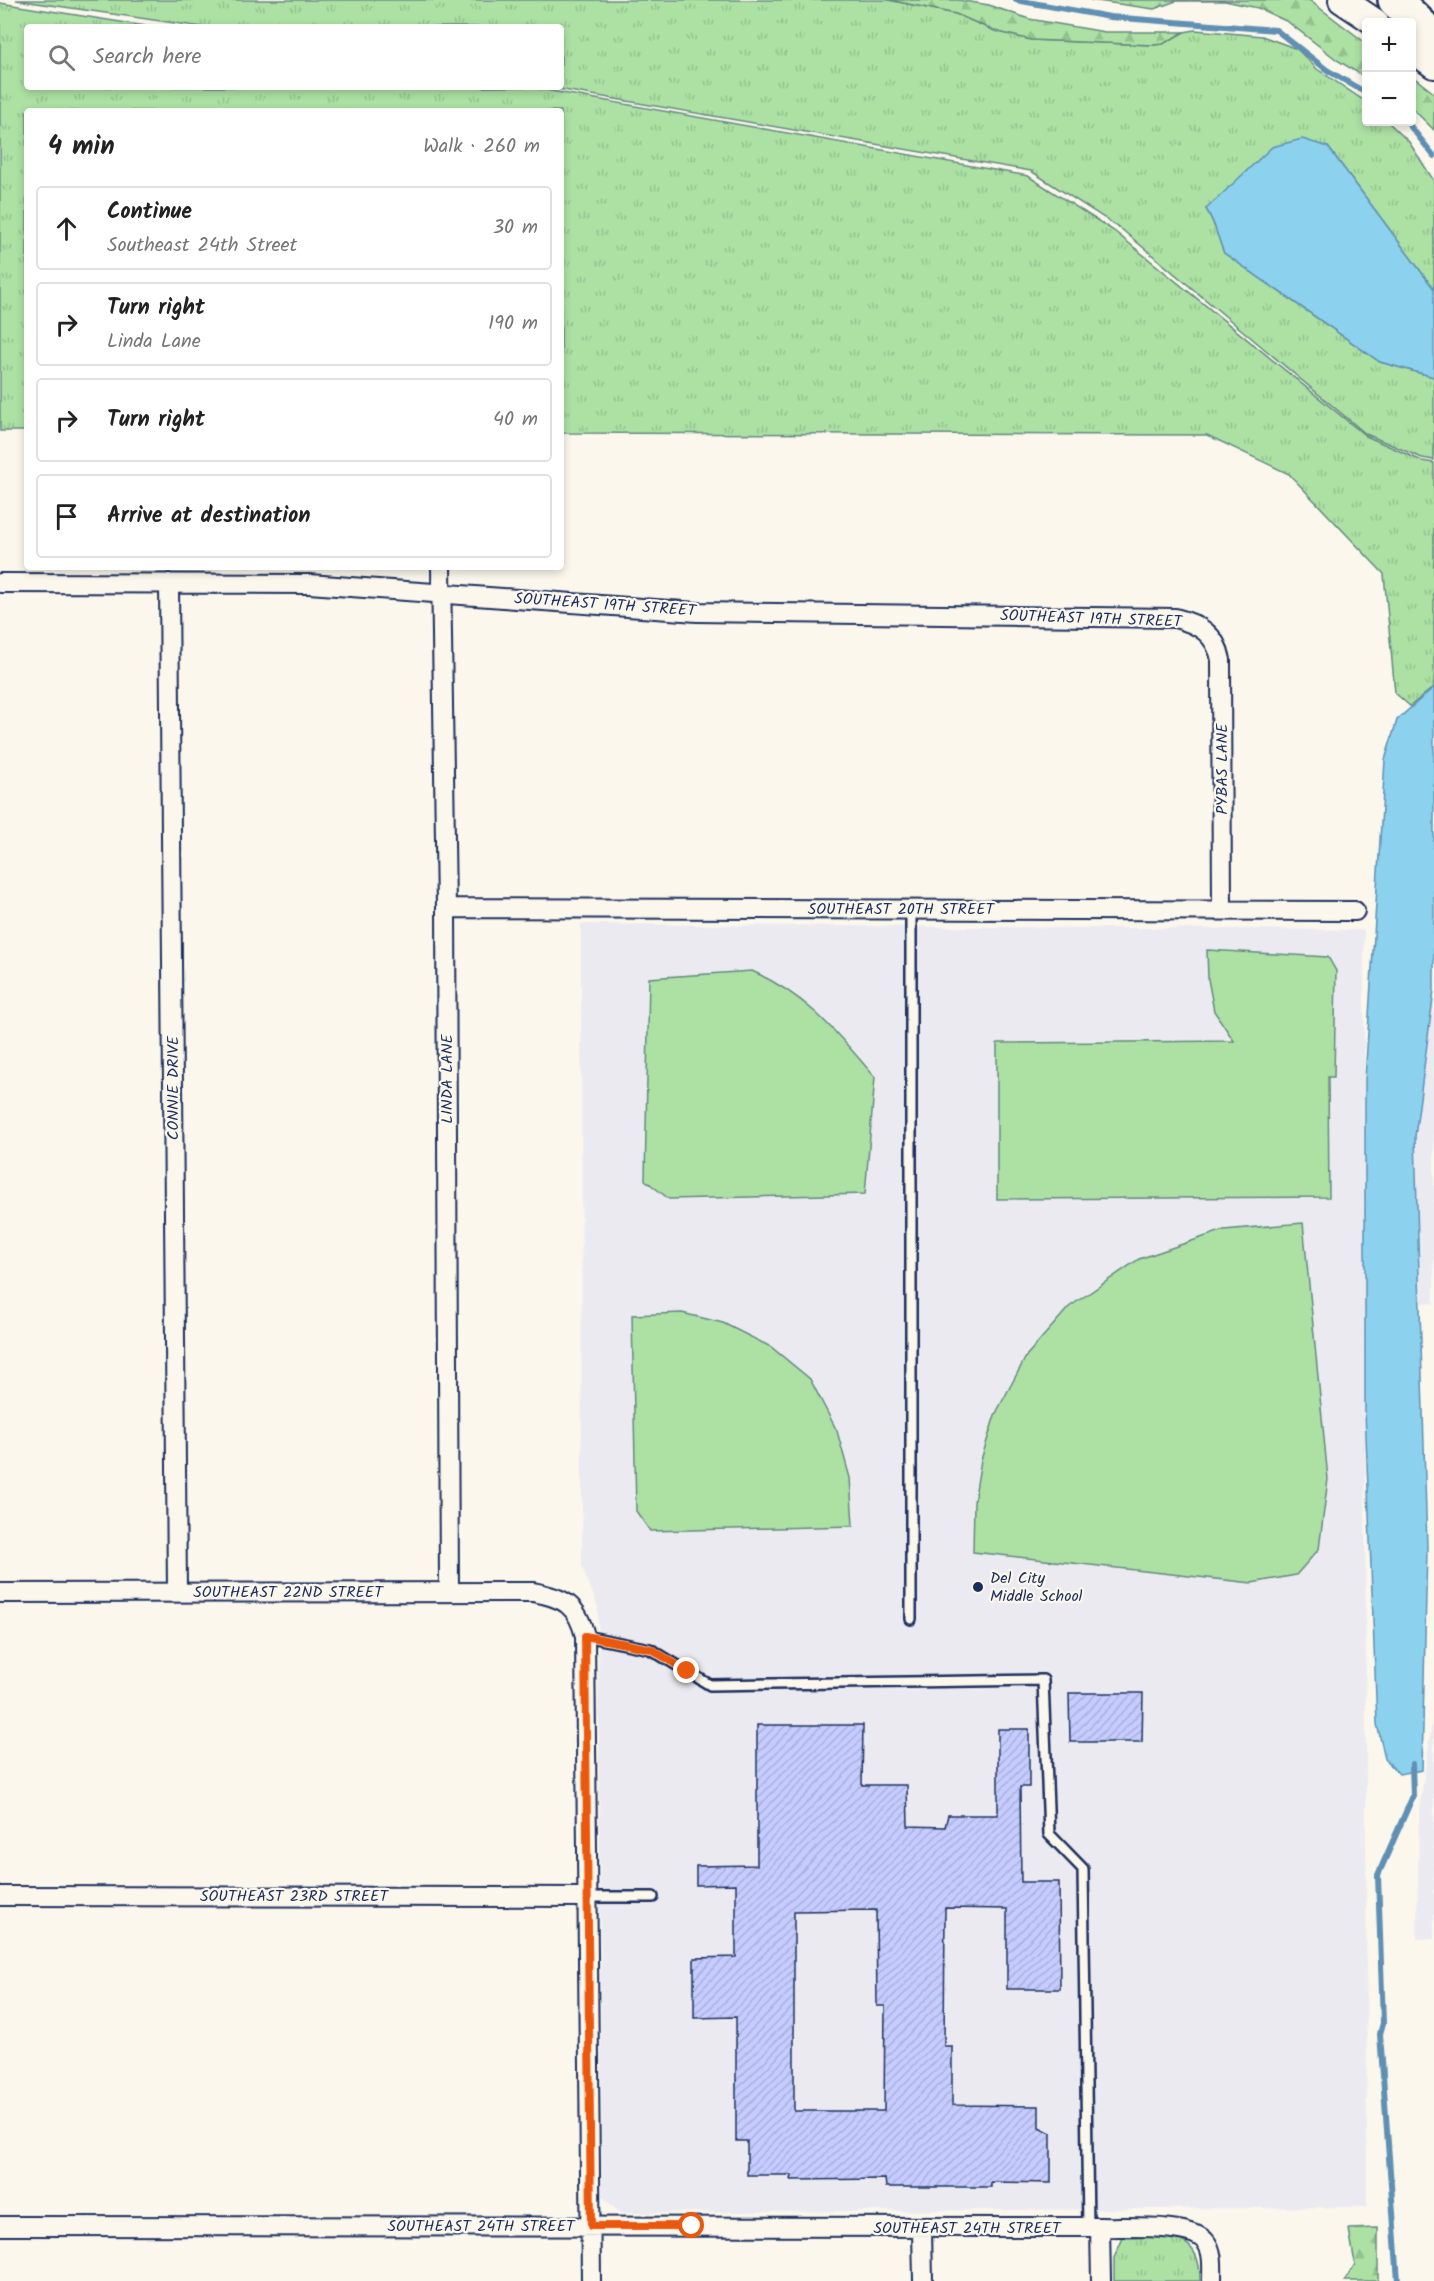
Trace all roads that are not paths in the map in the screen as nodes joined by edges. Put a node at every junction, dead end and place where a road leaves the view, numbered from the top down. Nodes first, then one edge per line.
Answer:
1 (1342, 0) edge
2 (1395, 0) edge
3 (1368, 18) edge
4 (1434, 38) edge
5 (1416, 52) edge
6 (1434, 65) edge
7 (441, 570) edge
8 (0, 583) edge
9 (169, 583) junction
10 (442, 594) junction
11 (1207, 632) joint
12 (446, 908) junction
13 (912, 909) junction
14 (1222, 910) junction
15 (1355, 911) dead end
16 (449, 1591) junction
17 (177, 1592) junction
18 (0, 1593) edge
19 (911, 1619) dead end
20 (585, 1636) junction
21 (0, 1896) edge
22 (587, 1896) junction
23 (653, 1897) dead end
24 (0, 2226) edge
25 (591, 2226) junction
26 (1094, 2228) junction
27 (922, 2229) junction
28 (591, 2281) edge
29 (923, 2281) edge
30 (1101, 2281) edge
31 (1212, 2281) edge

1 - 3 street
2 - 4 highway
5 - 6 street
7 - 10 street, LINDA LANE
8 - 9 street, SOUTHEAST 19TH STREET
9 - 10 street, SOUTHEAST 19TH STREET
9 - 17 street, CONNIE DRIVE
10 - 11 street, SOUTHEAST 19TH STREET
10 - 12 street, LINDA LANE
11 - 14 street, PYBAS LANE
12 - 13 street, SOUTHEAST 20TH STREET
12 - 16 street, LINDA LANE
13 - 14 street, SOUTHEAST 20TH STREET
13 - 19 lane
14 - 15 street, SOUTHEAST 20TH STREET
16 - 17 street, SOUTHEAST 22ND STREET
16 - 20 street, SOUTHEAST 22ND STREET
17 - 18 street, SOUTHEAST 22ND STREET
20 - 22 street
20 - 26 lane
21 - 22 street, SOUTHEAST 23RD STREET
22 - 23 lane
22 - 25 street
24 - 25 street, SOUTHEAST 24TH STREET
25 - 27 street, SOUTHEAST 24TH STREET
25 - 28 street
26 - 27 street, SOUTHEAST 24TH STREET
26 - 30 street
26 - 31 street, SOUTHEAST 24TH STREET
27 - 29 street

